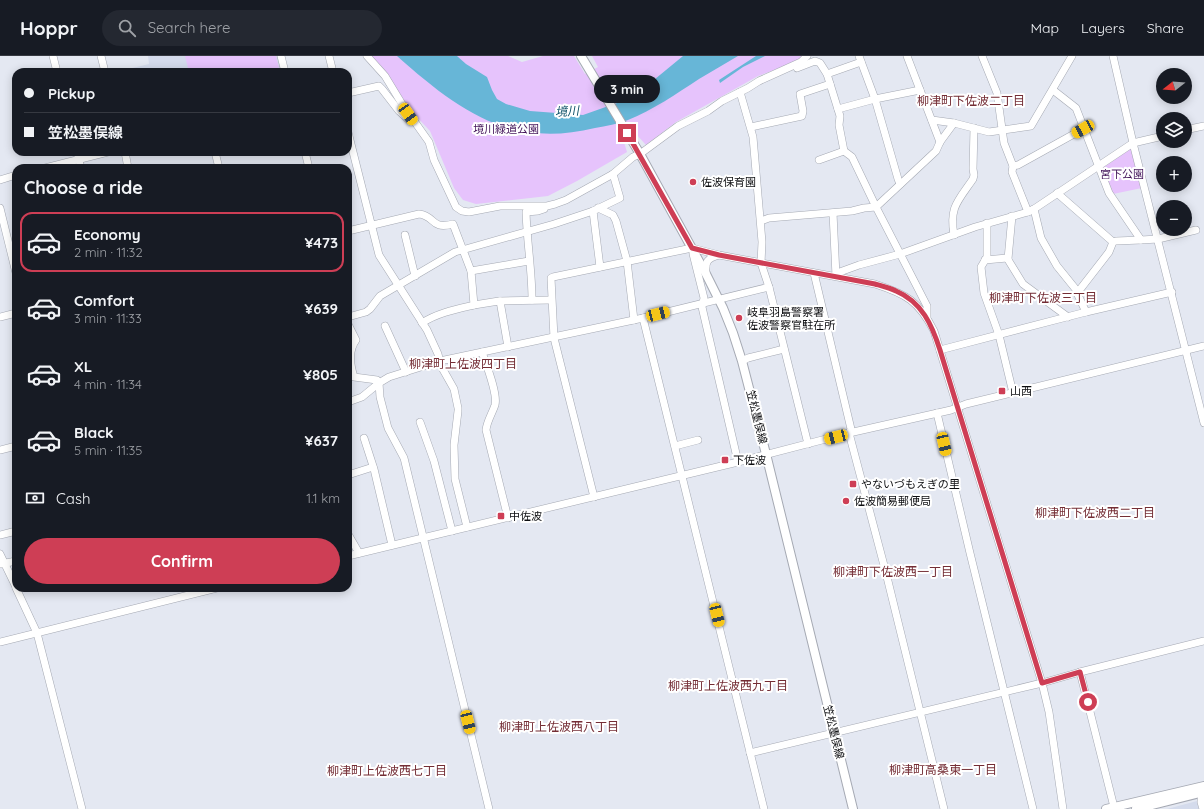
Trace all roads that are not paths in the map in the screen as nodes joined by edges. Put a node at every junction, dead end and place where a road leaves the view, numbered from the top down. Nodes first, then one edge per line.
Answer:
1 (53, 56) edge
2 (101, 56) edge
3 (281, 56) edge
4 (329, 56) edge
5 (366, 56) edge
6 (581, 56) edge
7 (807, 56) edge
8 (907, 56) edge
9 (982, 56) edge
10 (1072, 56) edge
11 (1113, 56) edge
12 (860, 59) edge
13 (789, 67) junction
14 (56, 68) edge
15 (104, 68) edge
16 (284, 68) edge
17 (332, 68) edge
18 (827, 74) junction
19 (830, 84) junction
20 (920, 90) junction
21 (1052, 90) junction
22 (352, 92) edge
23 (740, 92) junction
24 (875, 98) junction
25 (838, 109) junction
26 (932, 120) junction
27 (415, 123) junction
28 (954, 123) junction
29 (1204, 126) edge
30 (751, 127) junction
31 (974, 128) junction
32 (1083, 129) junction
33 (1192, 129) edge
34 (1001, 131) junction
35 (1156, 138) edge
36 (940, 142) junction
37 (1133, 143) junction
38 (352, 148) edge
39 (844, 151) junction
40 (640, 154) junction
41 (78, 156) edge
42 (819, 160) dead end
43 (56, 164) edge
44 (1013, 166) junction
45 (1099, 166) junction
46 (613, 174) junction
47 (12, 176) edge
48 (0, 180) edge
49 (900, 184) junction
50 (1057, 193) junction
51 (547, 206) junction
52 (0, 208) edge
53 (876, 208) junction
54 (595, 210) junction
55 (1031, 211) junction
56 (833, 213) junction
57 (1012, 216) junction
58 (761, 221) junction
59 (987, 223) junction
60 (371, 226) junction
61 (352, 230) edge
62 (1196, 230) dead end
63 (527, 232) junction
64 (405, 235) dead end
65 (954, 235) junction
66 (1158, 239) junction
67 (1141, 240) junction
68 (1112, 242) junction
69 (692, 248) junction
70 (462, 250) junction
71 (900, 254) junction
72 (719, 255) junction
73 (12, 257) edge
74 (1008, 259) junction
75 (985, 260) junction
76 (627, 261) junction
77 (529, 262) junction
78 (761, 263) junction
79 (600, 267) junction
80 (471, 271) junction
81 (814, 273) junction
82 (706, 274) junction
83 (837, 275) junction
84 (415, 276) junction
85 (398, 286) junction
86 (769, 287) junction
87 (1078, 292) junction
88 (1172, 292) junction
89 (719, 299) junction
90 (532, 300) junction
91 (551, 300) junction
92 (500, 301) junction
93 (703, 303) junction
94 (474, 305) junction
95 (1086, 312) junction
96 (12, 314) edge
97 (352, 316) edge
98 (0, 317) edge
99 (927, 317) junction
100 (1068, 317) junction
101 (643, 318) junction
102 (634, 320) junction
103 (422, 322) junction
104 (386, 326) dead end
105 (352, 332) edge
106 (999, 335) junction
107 (554, 338) junction
108 (352, 346) edge
109 (1204, 346) edge
110 (508, 347) junction
111 (784, 349) junction
112 (940, 350) junction
113 (1186, 351) junction
114 (482, 352) junction
115 (440, 361) junction
116 (742, 361) junction
117 (406, 372) junction
118 (352, 373) edge
119 (379, 383) junction
120 (1013, 393) junction
121 (352, 401) edge
122 (958, 408) junction
123 (937, 413) junction
124 (420, 422) dead end
125 (1204, 423) edge
126 (849, 433) junction
127 (364, 438) dead end
128 (698, 440) dead end
129 (808, 444) junction
130 (674, 446) junction
131 (12, 447) edge
132 (0, 450) edge
133 (766, 454) junction
134 (738, 462) junction
135 (373, 467) junction
136 (352, 474) edge
137 (682, 475) junction
138 (594, 497) junction
139 (508, 518) junction
140 (467, 527) junction
141 (452, 531) junction
142 (12, 532) edge
143 (0, 535) edge
144 (423, 537) junction
145 (352, 541) edge
146 (392, 545) junction
147 (359, 553) junction
148 (0, 554) edge
149 (352, 555) edge
150 (12, 562) edge
151 (2, 564) edge
152 (12, 581) edge
153 (18, 592) edge
154 (196, 592) edge
155 (37, 633) junction
156 (1204, 641) edge
157 (0, 642) edge
158 (1080, 672) junction
159 (1042, 683) junction
160 (1004, 692) junction
161 (920, 711) junction
162 (835, 732) junction
163 (750, 753) junction
164 (1203, 789) edge
165 (1110, 808) edge
166 (82, 809) edge
167 (489, 809) edge
168 (764, 809) edge
169 (853, 809) edge
170 (944, 809) edge
171 (1034, 809) edge
172 (1062, 809) edge
173 (1136, 809) edge
174 (1203, 809) edge

1 - 14 street
2 - 15 street
3 - 16 street
4 - 17 street
5 - 27 street
6 - 40 main road, 笠松墨俣線
7 - 13 street
8 - 20 street
9 - 34 street
10 - 21 street
11 - 37 street
12 - 18 street
12 - 24 street
13 - 18 street
13 - 23 street
18 - 19 street
19 - 25 street
19 - 30 street
20 - 24 street
20 - 26 street
21 - 32 street
21 - 34 street
22 - 27 street
23 - 30 street
23 - 40 street
24 - 25 street
24 - 49 street
25 - 39 street
26 - 28 street
26 - 36 street
27 - 51 street
28 - 31 street
28 - 36 street
29 - 33 street
30 - 58 street
31 - 34 street
31 - 65 street
32 - 44 street
32 - 45 street
34 - 44 street
35 - 37 street
36 - 49 street
37 - 45 street
37 - 66 street
38 - 60 street
39 - 42 street
39 - 53 street
40 - 46 street
40 - 69 main road, 笠松墨俣線
41 - 43 street
44 - 55 street
45 - 50 street
45 - 67 street
46 - 51 street
46 - 54 street
47 - 48 street
49 - 53 street
50 - 55 street
50 - 68 street
51 - 63 street
52 - 73 street
53 - 56 street
53 - 71 street
54 - 63 street
54 - 76 street
54 - 79 street
55 - 57 street
55 - 87 street
56 - 58 street
56 - 83 street
57 - 59 street
57 - 74 street
58 - 78 street
59 - 65 street
59 - 75 street
60 - 61 street
60 - 70 street
60 - 85 street
62 - 66 street
63 - 70 street
63 - 77 street
64 - 84 street
65 - 71 street
66 - 67 street
66 - 88 street
67 - 68 street
68 - 87 street
69 - 72 street
69 - 76 street
69 - 82 main road, 笠松墨俣線
69 - 93 street
70 - 80 street
70 - 84 street
71 - 83 street
71 - 99 street
72 - 78 street
72 - 82 street
74 - 75 street
74 - 100 street
75 - 106 street
76 - 79 street
76 - 102 street
77 - 80 street
77 - 90 street
78 - 81 street
78 - 86 street
79 - 91 street
80 - 94 street
81 - 83 street
81 - 126 street
82 - 89 main road, 笠松墨俣線
83 - 99 street
84 - 85 street
85 - 97 street
85 - 103 street
86 - 89 street
86 - 111 street
87 - 95 street
88 - 95 street
88 - 113 street
89 - 93 street
89 - 116 main road, 笠松墨俣線
90 - 91 street
90 - 92 street
91 - 107 street
92 - 94 street
92 - 110 street
93 - 101 street
93 - 134 street
94 - 103 street
95 - 100 street
96 - 98 street
99 - 112 street
100 - 106 street
101 - 102 street
101 - 130 street
102 - 107 street
103 - 115 street
104 - 117 street
105 - 108 street
106 - 112 street
106 - 120 street
107 - 110 street
107 - 138 street
109 - 113 street
110 - 114 street
111 - 116 street
111 - 129 street
112 - 122 street
113 - 120 street
113 - 125 street
114 - 115 street
114 - 139 street
115 - 117 street
115 - 140 street
116 - 133 main road, 笠松墨俣線
117 - 119 street
118 - 119 street
119 - 121 street
119 - 144 street
120 - 122 street
122 - 123 street
122 - 159 street
123 - 126 street
123 - 160 street
124 - 141 street
126 - 129 street
126 - 161 street
127 - 135 street
128 - 130 street
129 - 133 street
130 - 137 street
131 - 132 street
133 - 134 street
133 - 162 main road, 笠松墨俣線
134 - 137 street
135 - 136 street
135 - 146 street
137 - 138 street
137 - 163 street
138 - 139 street
139 - 140 street
140 - 141 street
141 - 144 street
142 - 143 street
144 - 146 street
144 - 167 street
145 - 147 street
146 - 147 street
147 - 149 street
148 - 151 street
150 - 151 street
151 - 152 street
153 - 155 street
154 - 155 street
155 - 157 street
155 - 166 street
156 - 158 street
158 - 159 street
158 - 165 street
159 - 160 street
159 - 172 street
160 - 161 street
160 - 171 street
161 - 162 street
161 - 170 street
162 - 163 street
162 - 169 main road, 笠松墨俣線
163 - 168 street
164 - 165 main road
164 - 173 main road
164 - 174 street

